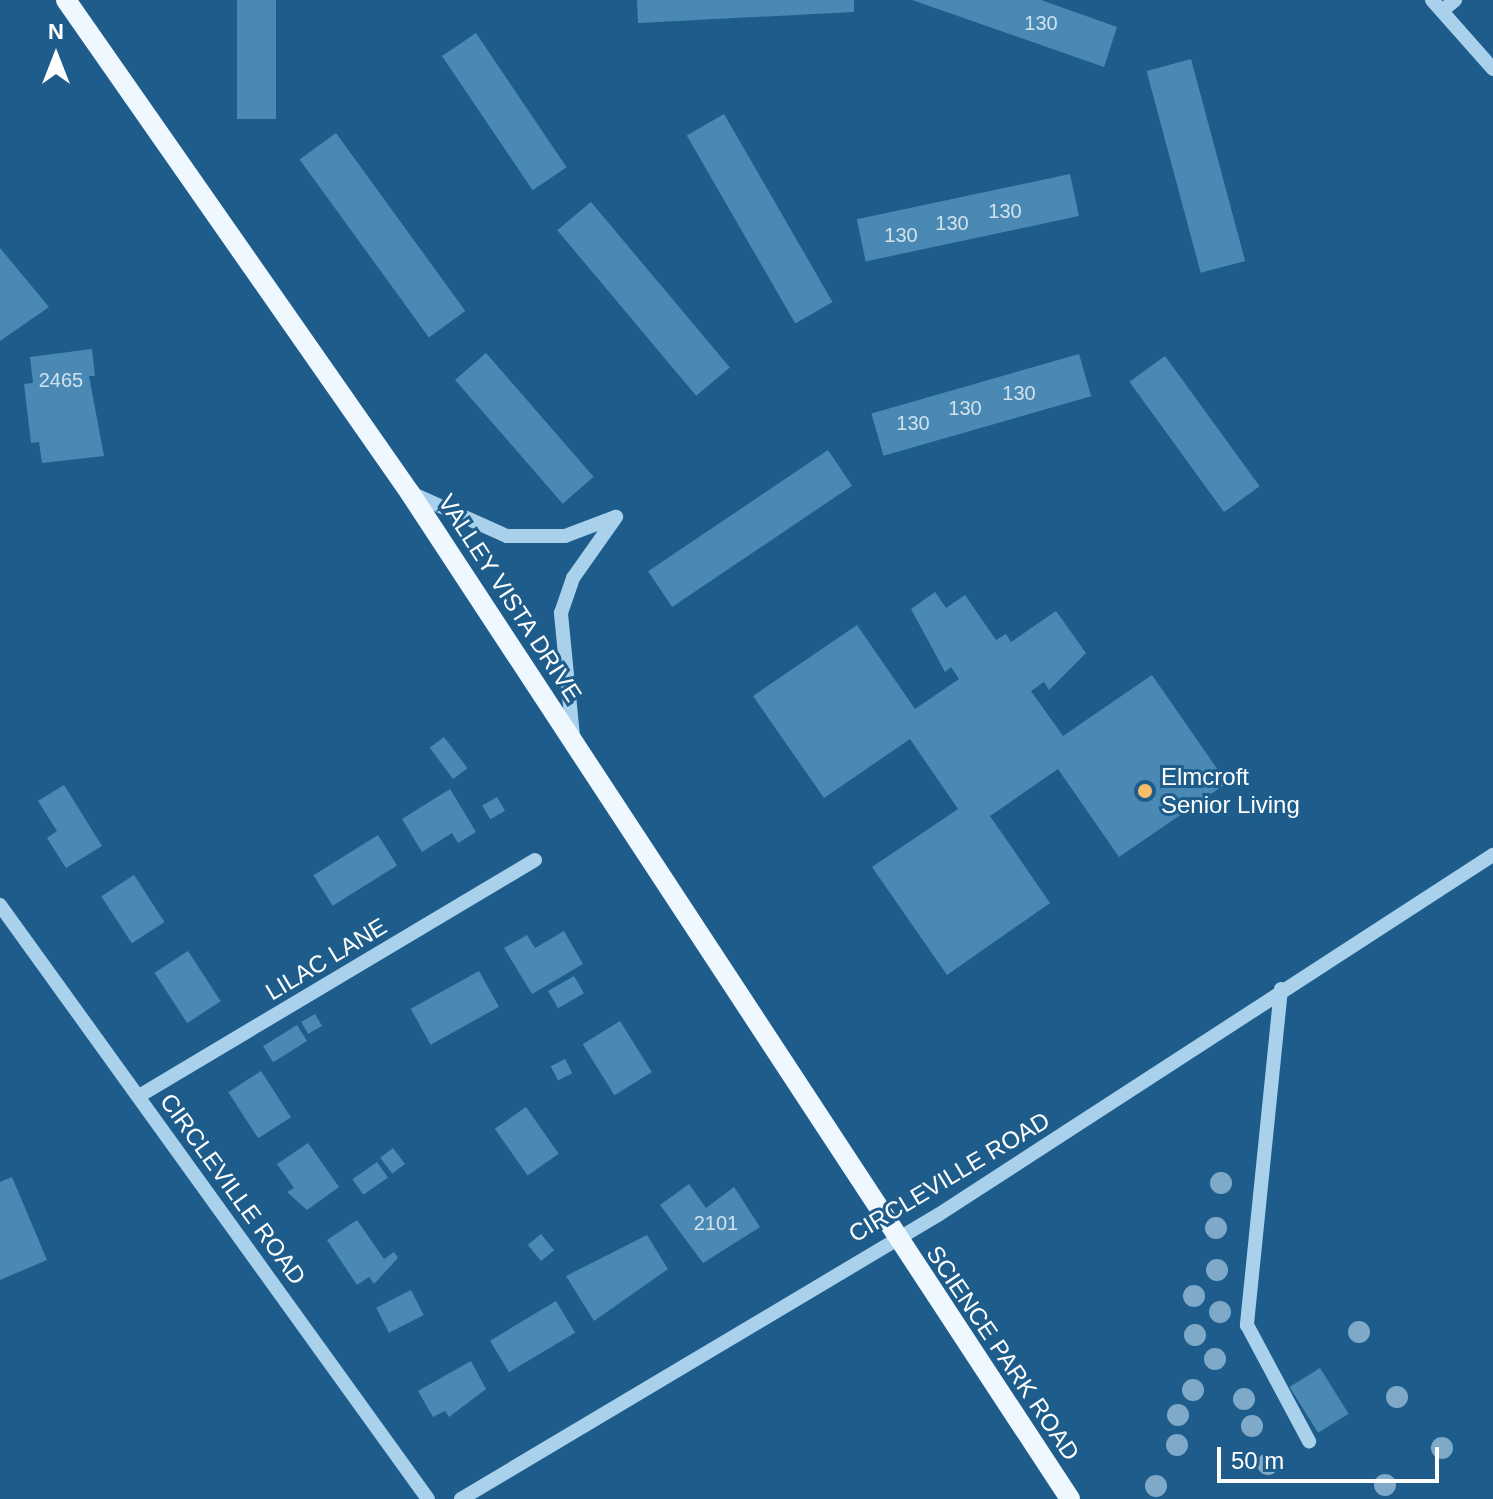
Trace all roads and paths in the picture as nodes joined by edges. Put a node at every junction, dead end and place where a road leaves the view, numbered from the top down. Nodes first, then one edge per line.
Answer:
1 (66, 0) edge
2 (1455, 0) edge
3 (1437, 6) edge
4 (1493, 69) edge
5 (410, 493) junction
6 (575, 744) junction
7 (1493, 855) edge
8 (535, 860) dead end
9 (0, 905) edge
10 (1281, 989) junction
11 (139, 1096) junction
12 (893, 1237) junction
13 (1309, 1441) dead end
14 (428, 1499) edge
15 (461, 1499) edge
16 (1070, 1499) edge

1 - 5 main road, VALLEY VISTA DRIVE
2 - 3 street
3 - 4 street
5 - 6 main road, VALLEY VISTA DRIVE
5 - 6 street
6 - 12 main road, VALLEY VISTA DRIVE
7 - 10 street, CIRCLEVILLE ROAD
8 - 11 street, LILAC LANE
9 - 11 street, CIRCLEVILLE ROAD
10 - 12 street, CIRCLEVILLE ROAD
10 - 13 street
11 - 14 street, CIRCLEVILLE ROAD
12 - 15 street, CIRCLEVILLE ROAD
12 - 16 main road, SCIENCE PARK ROAD

